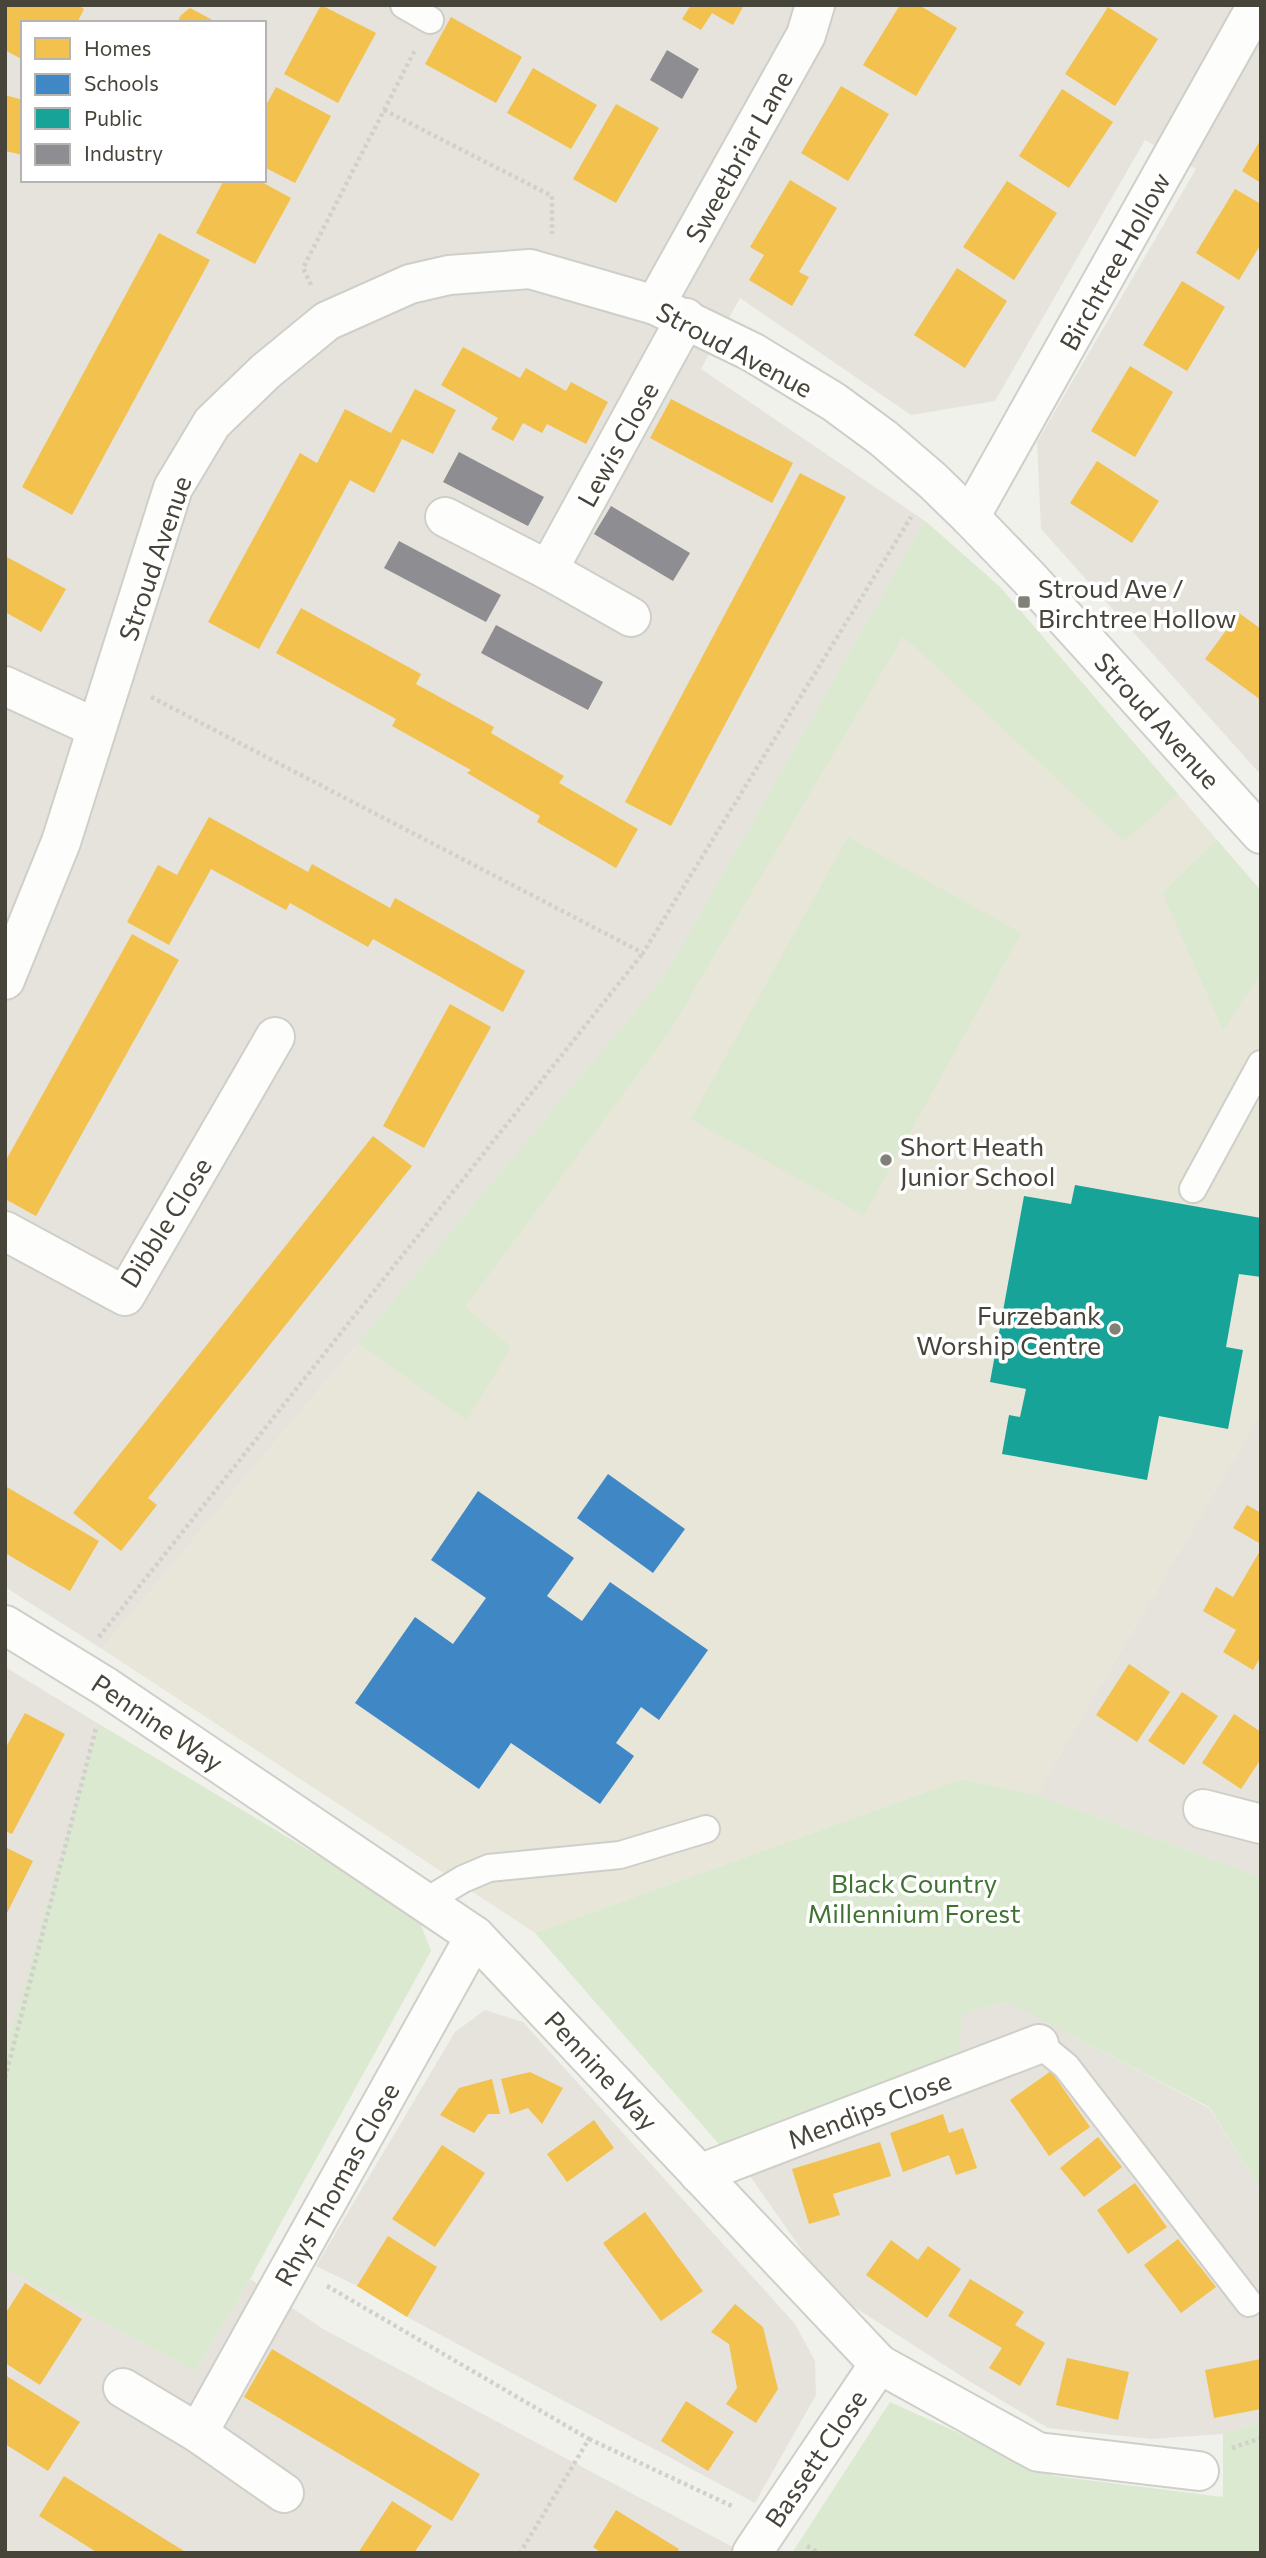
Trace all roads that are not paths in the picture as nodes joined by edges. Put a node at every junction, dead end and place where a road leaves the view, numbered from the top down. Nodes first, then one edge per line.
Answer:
1 (404, 5) edge
2 (815, 5) edge
3 (1257, 5) edge
4 (430, 20) road end
5 (670, 312) junction
6 (445, 517) dead end
7 (970, 517) junction
8 (548, 570) junction
9 (631, 617) dead end
10 (5, 686) edge
11 (96, 728) junction
12 (1257, 823) edge
13 (5, 980) edge
14 (275, 1037) dead end
15 (1261, 1064) edge
16 (1193, 1189) dead end
17 (5, 1231) edge
18 (5, 1625) edge
19 (1203, 1808) dead end
20 (1261, 1824) edge
21 (706, 1829) dead end
22 (425, 1902) junction
23 (475, 1936) junction
24 (1039, 2044) joint
25 (699, 2174) junction
26 (1250, 2303) dead end
27 (878, 2364) junction
28 (124, 2388) dead end
29 (198, 2433) junction
30 (1199, 2471) dead end
31 (284, 2493) dead end
32 (762, 2539) edge

1 - 4 lane
2 - 5 street, Sweetbriar Lane
3 - 7 street, Birchtree Hollow
5 - 7 street, Stroud Avenue
5 - 8 street, Lewis Close
5 - 11 street, Stroud Avenue
6 - 8 street
7 - 12 street, Stroud Avenue
8 - 9 street
10 - 11 street
11 - 13 street, Stroud Avenue
14 - 17 street, Dibble Close
15 - 16 lane
18 - 22 street, Pennine Way
19 - 20 street
21 - 22 lane
22 - 23 street, Pennine Way
23 - 25 street, Pennine Way
23 - 29 street, Rhys Thomas Close
24 - 25 street, Mendips Close
24 - 26 lane
25 - 27 street, Pennine Way
27 - 30 street, Pennine Way
27 - 32 street, Bassett Close
28 - 29 street
29 - 31 street

